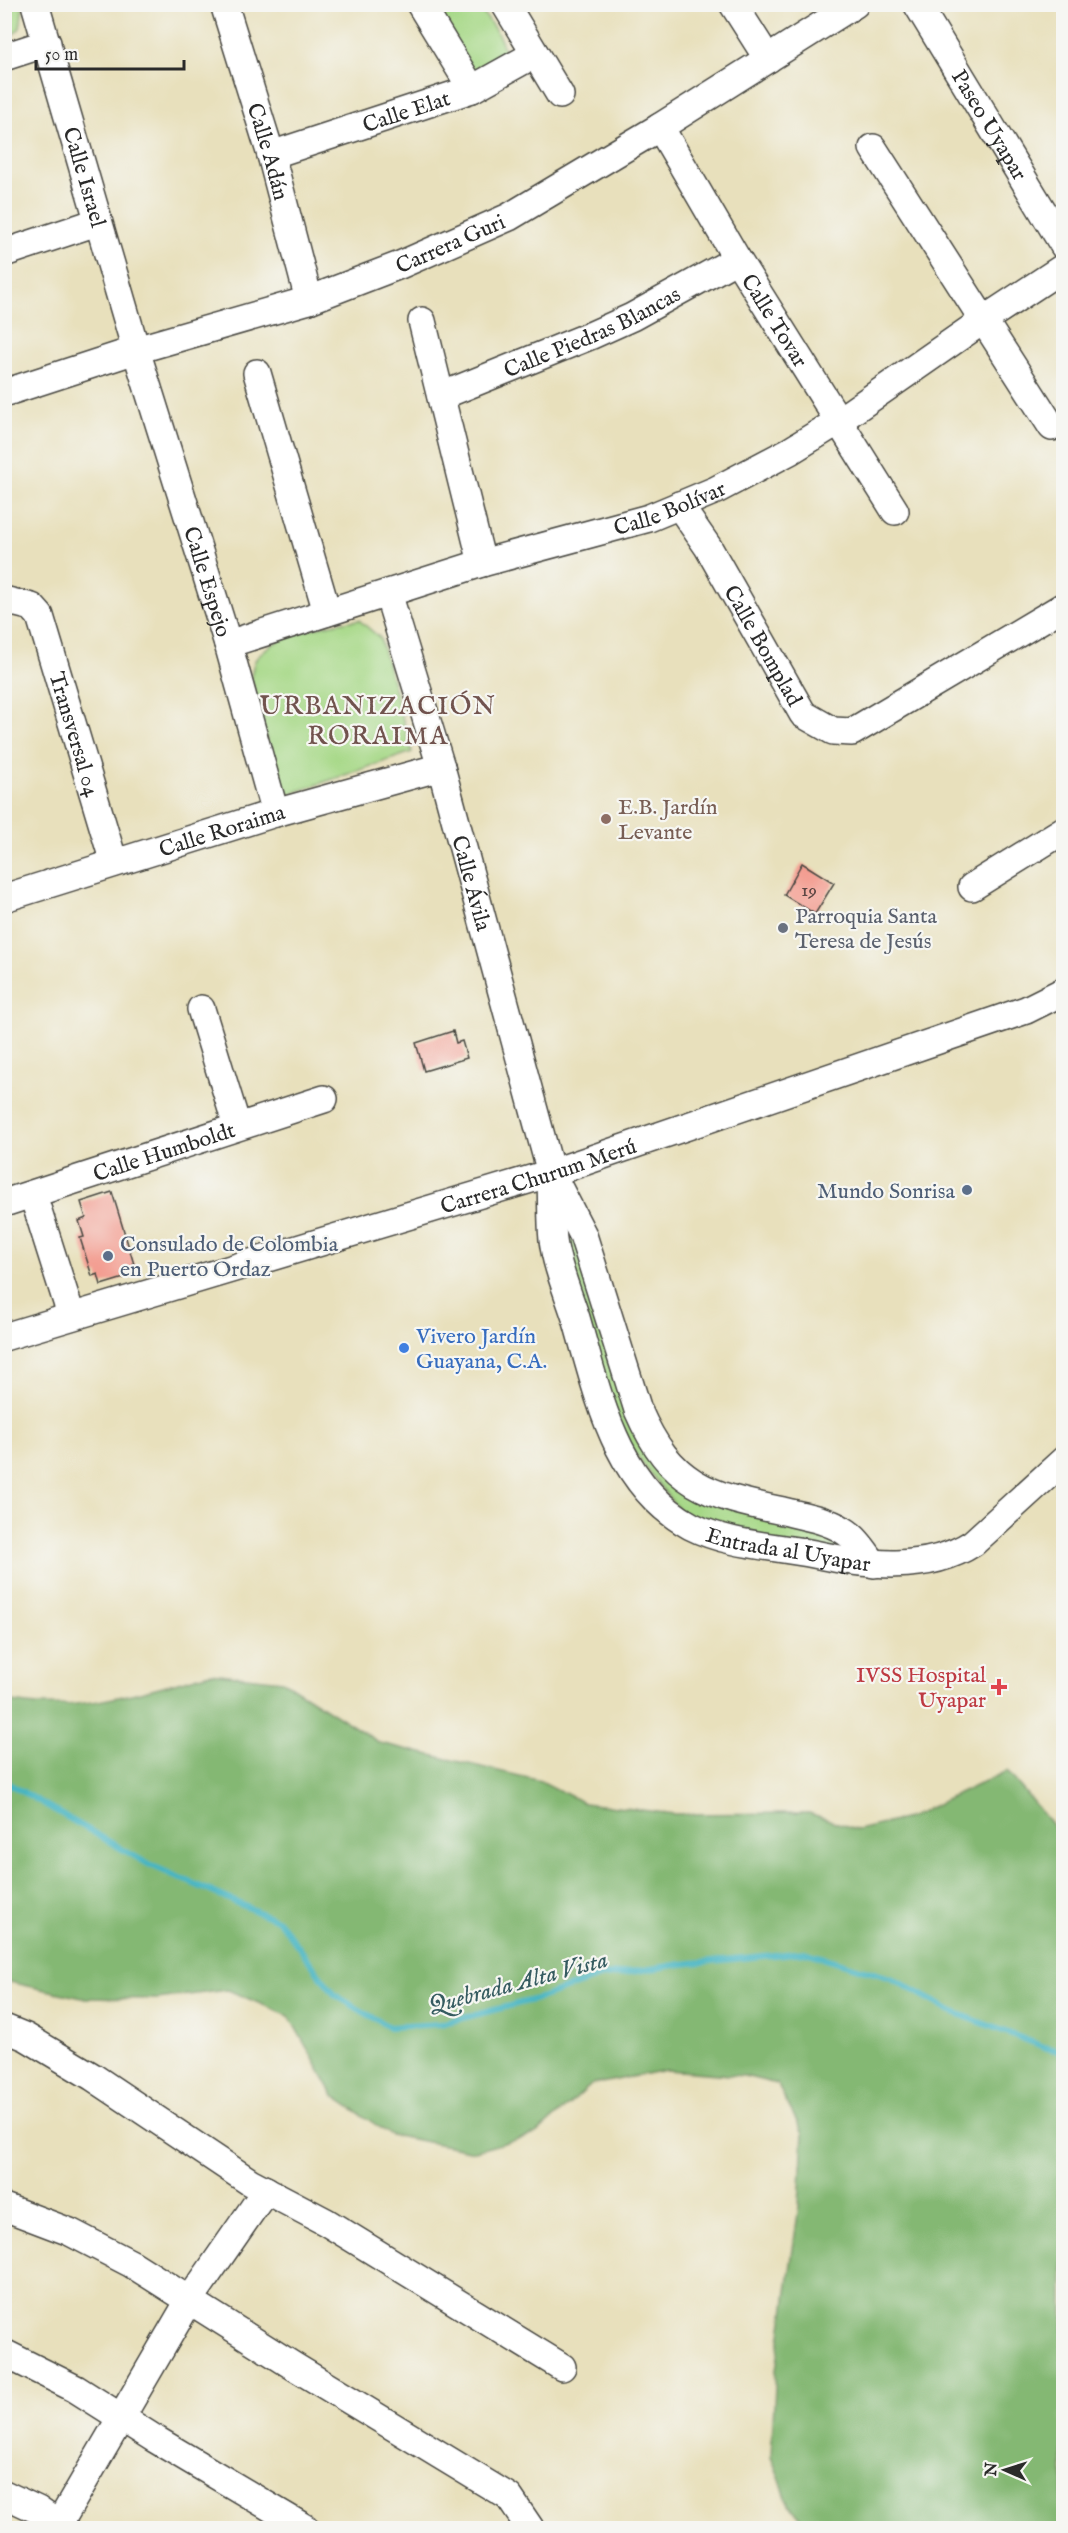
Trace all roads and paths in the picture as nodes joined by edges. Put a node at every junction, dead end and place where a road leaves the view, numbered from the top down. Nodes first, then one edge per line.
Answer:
1 (36, 4) edge
2 (225, 4) edge
3 (420, 4) edge
4 (506, 4) edge
5 (733, 4) edge
6 (855, 4) edge
7 (917, 4) edge
8 (47, 43) junction
9 (535, 54) junction
10 (4, 57) edge
11 (768, 59) junction
12 (472, 89) junction
13 (560, 95) dead end
14 (660, 127) junction
15 (873, 148) dead end
16 (271, 155) junction
17 (97, 222) junction
18 (1064, 246) edge
19 (4, 253) edge
20 (736, 259) junction
21 (1064, 267) edge
22 (309, 300) junction
23 (985, 319) junction
24 (422, 321) dead end
25 (136, 350) junction
26 (257, 372) dead end
27 (4, 393) edge
28 (441, 396) junction
29 (837, 422) junction
30 (1053, 427) dead end
31 (679, 505) junction
32 (896, 511) dead end
33 (482, 563) junction
34 (388, 593) junction
35 (4, 600) edge
36 (1064, 606) edge
37 (327, 612) junction
38 (228, 644) junction
39 (441, 767) junction
40 (275, 813) junction
41 (1064, 830) edge
42 (114, 862) junction
43 (972, 887) dead end
44 (4, 898) edge
45 (1064, 991) edge
46 (201, 1009) dead end
47 (324, 1100) dead end
48 (237, 1126) junction
49 (551, 1173) junction
50 (33, 1195) junction
51 (4, 1203) edge
52 (71, 1316) junction
53 (4, 1337) edge
54 (1064, 1460) edge
55 (874, 1564) junction
56 (4, 2028) edge
57 (266, 2190) junction
58 (4, 2207) edge
59 (189, 2301) junction
60 (4, 2353) edge
61 (561, 2367) dead end
62 (121, 2417) junction
63 (4, 2494) edge
64 (61, 2526) edge
65 (305, 2529) edge
66 (530, 2529) edge

1 - 8 street, Calle Israel
2 - 16 street, Calle Adán
3 - 12 street
4 - 9 street
5 - 11 street
6 - 11 street, Carrera Guri
7 - 18 street, Paseo Uyapar
8 - 10 street
8 - 17 street, Calle Israel
9 - 12 street, Calle Elat
9 - 13 street
11 - 14 street, Carrera Guri
12 - 16 street, Calle Elat
14 - 20 street, Calle Tovar
14 - 22 street, Carrera Guri
15 - 23 street
16 - 22 street, Calle Adán
17 - 19 street
17 - 25 street, Calle Israel
20 - 28 street, Calle Piedras Blancas
20 - 29 street, Calle Tovar
21 - 23 street, Calle Bolívar
22 - 25 street, Carrera Guri
23 - 29 street, Calle Bolívar
23 - 30 street
24 - 28 street
25 - 27 street, Carrera Guri
25 - 38 street, Calle Espejo
26 - 37 street
28 - 33 street
29 - 31 street, Calle Bolívar
29 - 32 street, Calle Tovar
31 - 33 street, Calle Bolívar
31 - 36 street, Calle Bomplad
33 - 34 street, Calle Bolívar
34 - 37 street, Calle Bolívar
34 - 39 street, Calle Ávila
35 - 42 street, Transversal 04
37 - 38 street, Calle Bolívar
38 - 40 street, Calle Espejo
39 - 40 street, Calle Roraima
39 - 49 street, Calle Ávila
40 - 42 street, Calle Roraima
41 - 43 street
42 - 44 street, Calle Roraima
45 - 49 street, Carrera Churum Merú
46 - 48 street
47 - 48 street, Calle Humboldt
48 - 50 street, Calle Humboldt
49 - 52 street, Carrera Churum Merú
49 - 55 street, Entrada al Uyapar
49 - 55 street, Entrada al Uyapar
50 - 51 street, Calle Humboldt
50 - 52 street
52 - 53 street, Carrera Churum Merú
54 - 55 street
56 - 57 street
57 - 59 street
57 - 61 street
58 - 59 street
59 - 62 street
59 - 66 street
60 - 62 street
62 - 64 street
62 - 65 street
63 - 64 street

